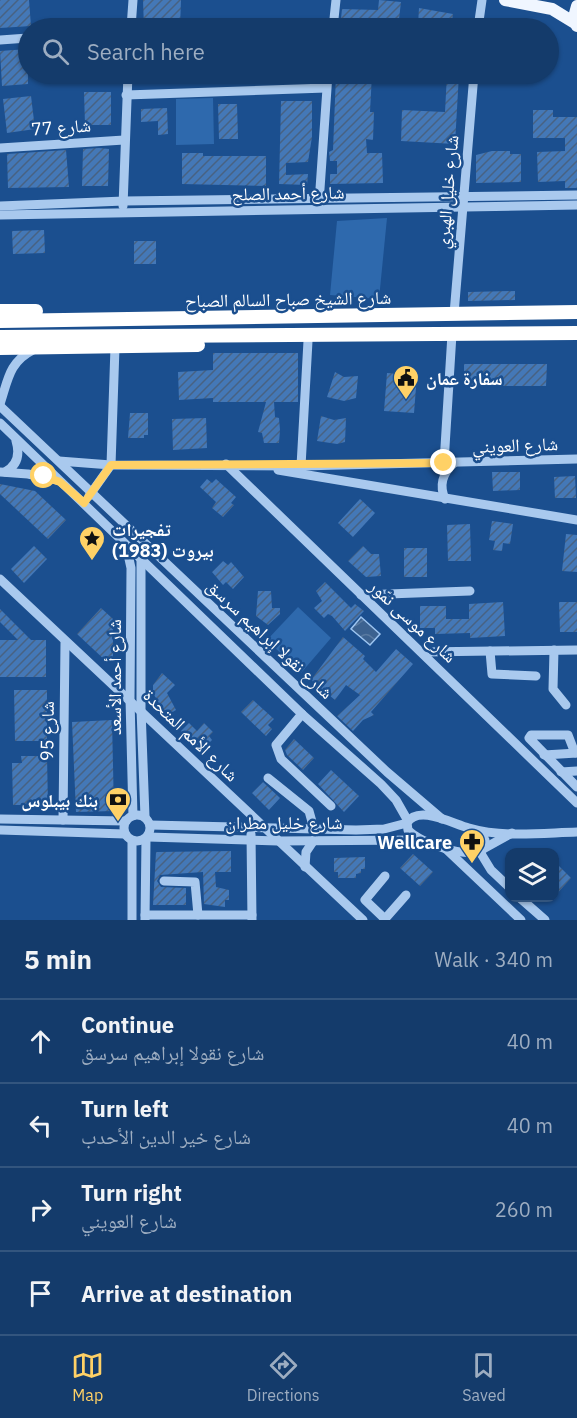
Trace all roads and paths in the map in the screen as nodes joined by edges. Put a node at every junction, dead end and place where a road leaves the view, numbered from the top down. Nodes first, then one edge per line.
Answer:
1 (133, 0) edge
2 (336, 0) edge
3 (482, 0) edge
4 (505, 0) edge
5 (567, 0) edge
6 (576, 14) edge
7 (132, 18) edge
8 (334, 18) edge
9 (479, 18) edge
10 (18, 39) edge
11 (0, 40) edge
12 (127, 84) edge
13 (327, 84) edge
14 (473, 84) edge
15 (326, 88) junction
16 (126, 95) junction
17 (124, 140) junction
18 (0, 148) edge
19 (577, 195) edge
20 (462, 197) junction
21 (124, 201) junction
22 (319, 203) junction
23 (0, 206) edge
24 (577, 206) edge
25 (461, 209) junction
26 (123, 212) junction
27 (0, 215) edge
28 (0, 311) edge
29 (577, 312) edge
30 (454, 314) junction
31 (389, 315) junction
32 (0, 321) edge
33 (577, 333) edge
34 (452, 334) junction
35 (389, 335) junction
36 (0, 337) edge
37 (308, 341) junction
38 (115, 347) junction
39 (0, 348) edge
40 (37, 348) junction
41 (0, 405) edge
42 (0, 423) edge
43 (15, 440) junction
44 (577, 459) edge
45 (59, 461) junction
46 (449, 463) junction
47 (226, 464) junction
48 (246, 464) junction
49 (111, 465) junction
50 (301, 466) junction
51 (2, 472) edge
52 (60, 482) junction
53 (92, 492) junction
54 (445, 499) junction
55 (84, 503) junction
56 (577, 520) edge
57 (123, 540) junction
58 (143, 542) junction
59 (141, 559) junction
60 (0, 579) edge
61 (470, 591) dead end
62 (360, 595) junction
63 (65, 643) junction
64 (554, 650) junction
65 (577, 650) edge
66 (490, 651) junction
67 (423, 652) junction
68 (537, 676) dead end
69 (130, 699) junction
70 (566, 705) dead end
71 (141, 710) junction
72 (302, 714) junction
73 (576, 753) edge
74 (544, 755) junction
75 (577, 771) edge
76 (561, 772) junction
77 (268, 778) dead end
78 (577, 787) edge
79 (577, 803) edge
80 (331, 806) dead end
81 (251, 814) junction
82 (129, 818) junction
83 (0, 819) edge
84 (442, 819) junction
85 (63, 820) junction
86 (148, 821) junction
87 (408, 822) junction
88 (250, 827) junction
89 (268, 828) junction
90 (314, 829) junction
91 (471, 829) junction
92 (0, 830) edge
93 (577, 832) edge
94 (512, 834) junction
95 (128, 837) junction
96 (147, 838) junction
97 (251, 839) junction
98 (278, 840) junction
99 (314, 840) junction
100 (420, 840) junction
101 (444, 847) junction
102 (482, 850) junction
103 (305, 867) junction
104 (492, 870) junction
105 (385, 876) dead end
106 (164, 881) dead end
107 (481, 881) junction
108 (505, 883) edge
109 (406, 895) dead end
110 (525, 902) edge
111 (198, 915) junction
112 (145, 917) edge
113 (252, 918) edge
114 (361, 919) edge
115 (132, 920) edge
116 (384, 920) edge
117 (521, 920) edge
118 (545, 920) edge

1 - 7 street
2 - 8 street
3 - 9 street
4 - 6 main road
5 - 6 main road
10 - 11 street
12 - 16 street
13 - 15 street
14 - 20 street, شارع خليل الهبري
15 - 16 street
15 - 22 street
16 - 17 street
17 - 18 street, شارع 77
17 - 21 street
19 - 20 street, شارع أحمد الصلح
20 - 22 street, شارع أحمد الصلح
20 - 25 street, شارع خليل الهبري
21 - 22 street, شارع أحمد الصلح
21 - 23 street, شارع أحمد الصلح
21 - 26 street
22 - 25 street, شارع أحمد الصلح
22 - 26 street, شارع أحمد الصلح
24 - 25 street, شارع أحمد الصلح
25 - 30 street, شارع خليل الهبري
26 - 27 street, شارع أحمد الصلح
28 - 31 highway
29 - 30 highway, شارع الشيخ صباح السالم الصباح
30 - 31 highway, شارع الشيخ صباح السالم الصباح
31 - 32 highway, شارع الشيخ صباح السالم الصباح
33 - 34 highway, شارع الشيخ صباح السالم الصباح
34 - 35 highway, شارع الشيخ صباح السالم الصباح
34 - 46 street
35 - 36 highway, شارع الشيخ صباح السالم الصباح
35 - 37 highway
37 - 38 highway
37 - 50 street
38 - 40 highway
38 - 49 street
39 - 40 highway
40 - 41 street
41 - 45 street, شارع نقولا إبراهيم سرسق
42 - 43 street, شارع نقولا إبراهيم سرسق
43 - 51 street
43 - 52 street, شارع نقولا إبراهيم سرسق
44 - 46 street, شارع العويني
45 - 49 street, شارع العويني
45 - 53 street, شارع نقولا إبراهيم سرسق
46 - 50 street, شارع العويني
46 - 54 street
47 - 48 street, شارع العويني
47 - 49 street, شارع العويني
47 - 62 street, شارع موسى نمّور
48 - 50 street, شارع العويني
48 - 54 street
49 - 53 street
51 - 52 street
52 - 55 street, شارع نقولا إبراهيم سرسق
53 - 55 street
53 - 58 street, شارع نقولا إبراهيم سرسق
54 - 56 street
55 - 57 street, شارع نقولا إبراهيم سرسق
57 - 59 street, شارع نقولا إبراهيم سرسق
57 - 69 street, شارع أحمد الأسعد
58 - 59 street, شارع أحمد الأسعد
58 - 84 street, شارع نقولا إبراهيم سرسق
59 - 71 street, شارع أحمد الأسعد
59 - 72 street, شارع نقولا إبراهيم سرسق
60 - 63 street, شارع الأمم المتحدة
61 - 62 street
62 - 67 street, شارع موسى نمّور
63 - 69 street, شارع الأمم المتحدة
63 - 85 street, شارع 95
64 - 65 street
64 - 66 street
64 - 70 street
66 - 67 street
66 - 68 street
67 - 79 street, شارع موسى نمّور
69 - 71 street, شارع الأمم المتحدة
69 - 82 street, شارع أحمد الأسعد
71 - 81 street, شارع الأمم المتحدة
71 - 86 street, شارع أحمد الأسعد
72 - 80 street
72 - 87 street, شارع نقولا إبراهيم سرسق
73 - 74 street
73 - 74 street
74 - 76 street
75 - 76 street
76 - 78 street
77 - 90 street
81 - 88 street
81 - 89 street, شارع الأمم المتحدة
82 - 85 street
82 - 86 street, شارع خليل مطران
82 - 95 street, شارع أحمد الأسعد
83 - 85 street
84 - 87 street, شارع خليل مطران
84 - 91 street
86 - 88 street, شارع خليل مطران
86 - 96 street, شارع أحمد الأسعد
87 - 90 street, شارع خليل مطران
87 - 100 street, شارع نقولا إبراهيم سرسق
88 - 89 street, شارع خليل مطران
88 - 97 street
89 - 90 street, شارع خليل مطران
89 - 98 street, شارع الأمم المتحدة
91 - 94 street
91 - 102 street
92 - 95 street
93 - 94 street
94 - 102 street
95 - 96 street, شارع خليل مطران
95 - 115 street
96 - 97 street, شارع خليل مطران
96 - 112 street
97 - 98 street, شارع خليل مطران
97 - 113 street
98 - 99 street, شارع خليل مطران
98 - 103 street, شارع الأمم المتحدة
99 - 100 street, شارع خليل مطران
99 - 103 street
100 - 101 street, شارع خليل مطران
101 - 102 street, شارع خليل مطران
101 - 107 street
102 - 104 street
103 - 114 street, شارع الأمم المتحدة
104 - 107 street
104 - 108 street
105 - 116 street
106 - 111 street
107 - 117 street
109 - 116 street
110 - 118 street
111 - 112 street
111 - 113 street

